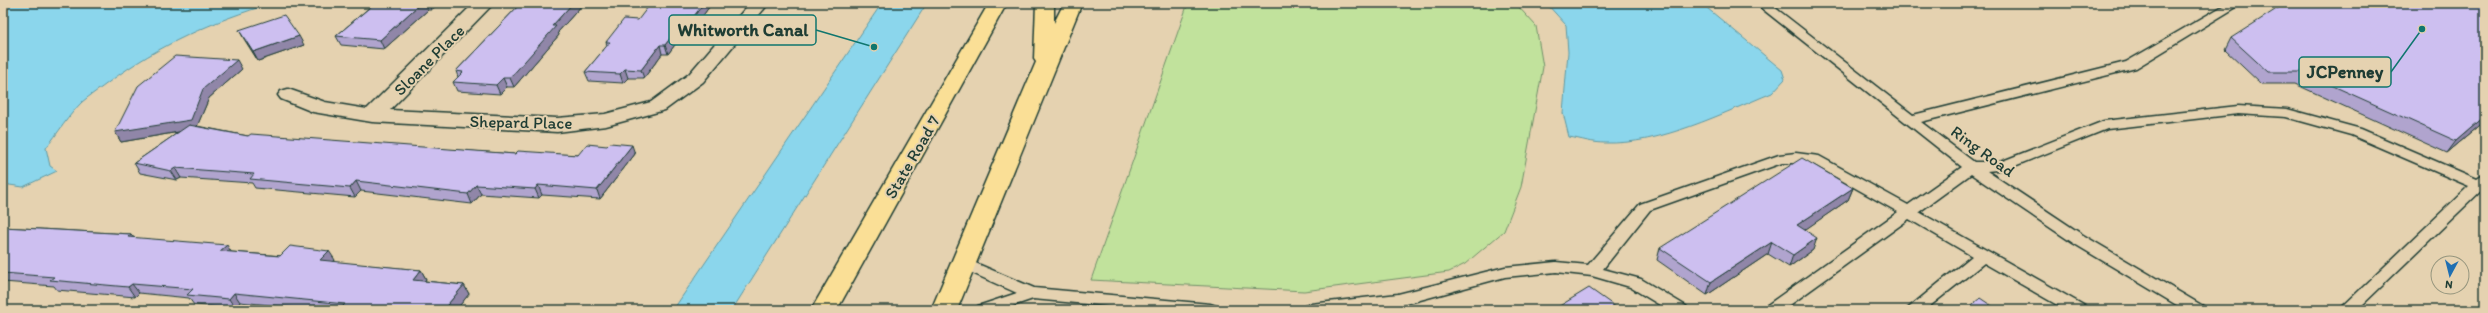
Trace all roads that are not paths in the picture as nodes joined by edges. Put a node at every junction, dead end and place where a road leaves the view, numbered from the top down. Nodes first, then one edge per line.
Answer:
1 (485, 3) edge
2 (760, 3) edge
3 (998, 3) edge
4 (1045, 3) edge
5 (1073, 3) edge
6 (1761, 3) edge
7 (2237, 3) edge
8 (1044, 64) junction
9 (288, 95) dead end
10 (372, 116) junction
11 (1911, 120) junction
12 (1971, 167) junction
13 (2482, 182) edge
14 (1910, 211) junction
15 (1983, 256) junction
16 (966, 264) junction
17 (1592, 271) junction
18 (1032, 293) junction
19 (824, 310) edge
20 (944, 310) edge
21 (984, 310) edge
22 (1210, 310) edge
23 (1311, 310) edge
24 (1680, 310) edge
25 (1772, 310) edge
26 (1914, 310) edge
27 (2079, 310) edge
28 (2197, 310) edge
29 (2347, 310) edge

1 - 10 street, Sloane Place
2 - 10 street, Shepard Place
3 - 19 main road, State Road 7
4 - 8 main road
5 - 8 main road
6 - 11 lane, Ring Road
7 - 11 lane
8 - 16 main road
9 - 10 street, Shepard Place
11 - 12 lane, Ring Road
12 - 13 lane
12 - 14 lane
12 - 28 lane, Ring Road
13 - 29 lane
14 - 15 lane
14 - 17 lane
14 - 25 lane
15 - 26 lane
15 - 27 lane
16 - 18 lane
16 - 20 main road
17 - 23 lane
17 - 24 lane
18 - 21 lane
18 - 22 lane

